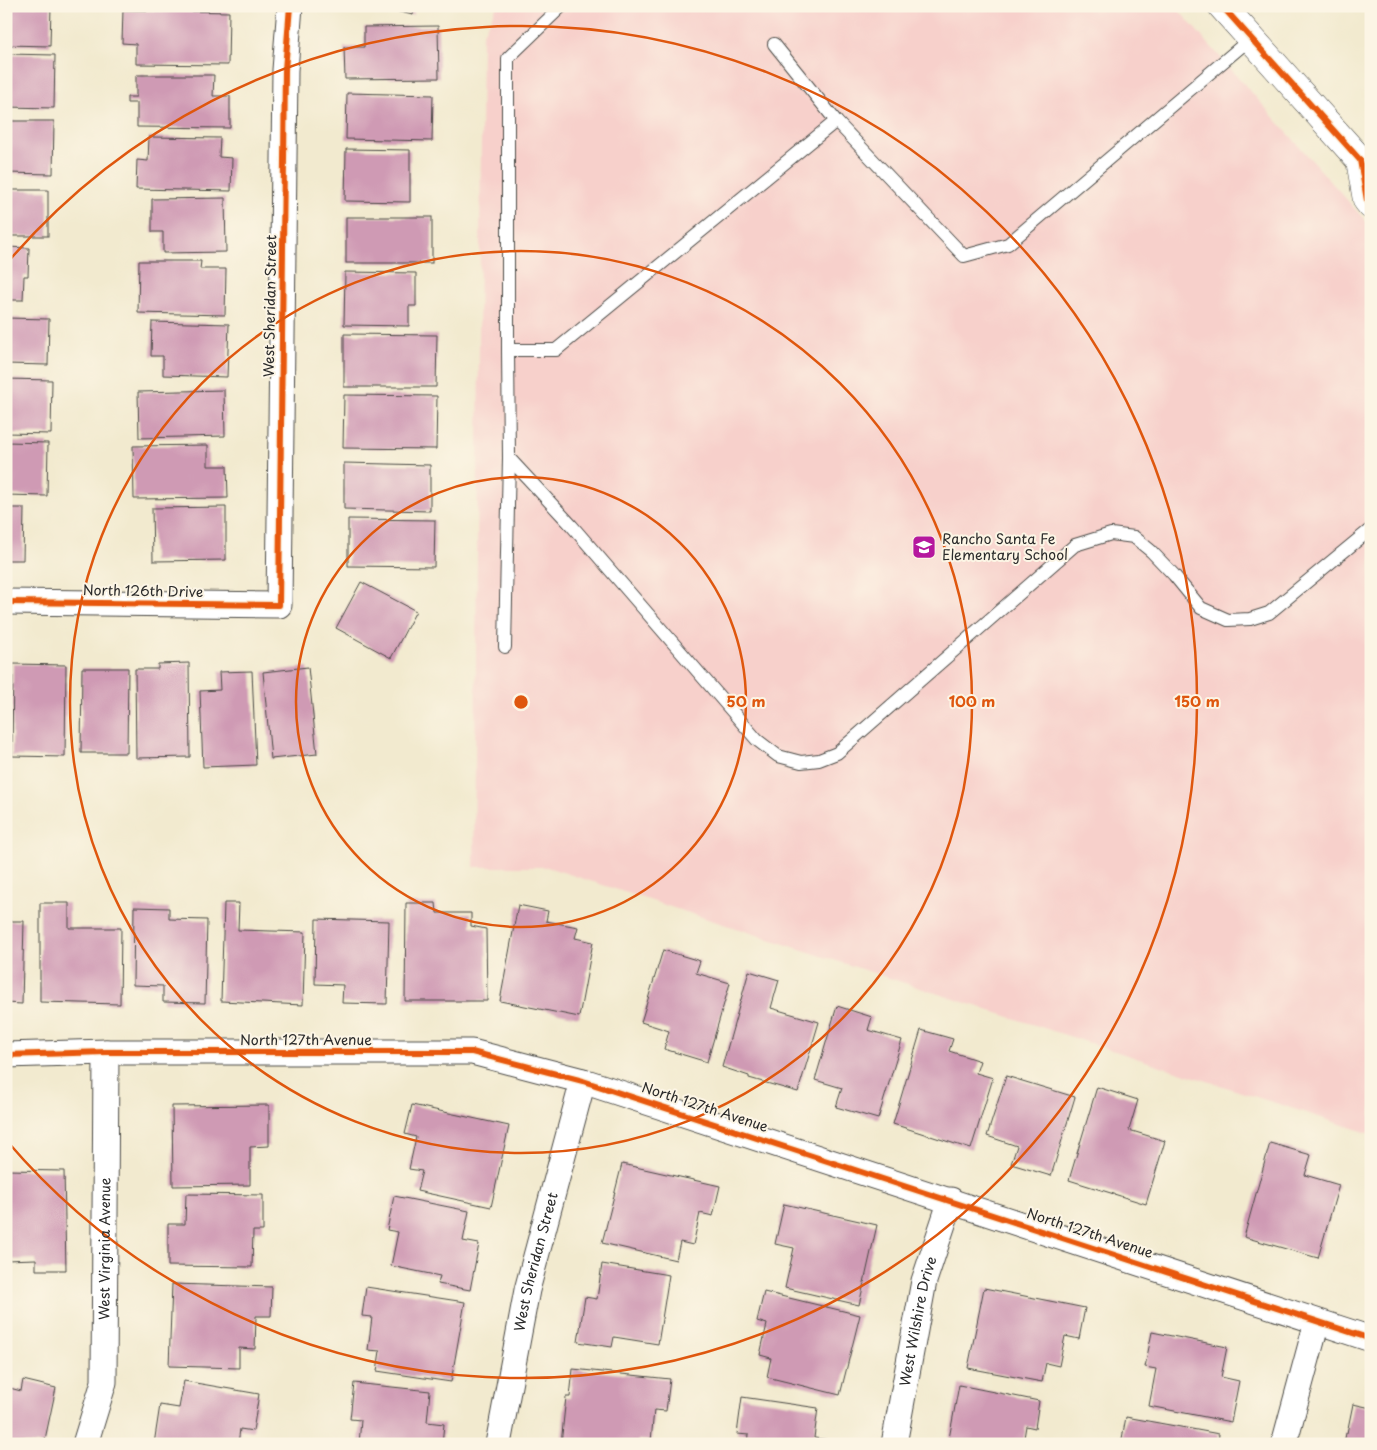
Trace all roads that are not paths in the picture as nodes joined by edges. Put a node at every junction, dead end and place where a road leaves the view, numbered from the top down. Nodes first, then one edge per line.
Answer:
1 (290, 6) edge
2 (562, 6) edge
3 (1222, 6) edge
4 (1250, 38) junction
5 (774, 44) dead end
6 (836, 122) junction
7 (1366, 161) edge
8 (1371, 205) edge
9 (508, 350) junction
10 (509, 458) junction
11 (1371, 529) edge
12 (6, 602) edge
13 (279, 605) joint
14 (505, 647) dead end
15 (106, 1052) junction
16 (6, 1055) edge
17 (583, 1081) junction
18 (951, 1200) junction
19 (1318, 1322) junction
20 (1371, 1339) edge
21 (85, 1444) edge
22 (498, 1444) edge
23 (894, 1444) edge
24 (1284, 1444) edge

1 - 13 street, West Sheridan Street
2 - 9 lane
3 - 4 street
4 - 6 lane
4 - 7 street
5 - 6 lane
6 - 9 lane
7 - 8 street
9 - 10 lane
10 - 11 lane
10 - 14 lane
12 - 13 street, North 126th Drive
15 - 16 street, North 127th Avenue
15 - 17 street, North 127th Avenue
15 - 21 street, West Virginia Avenue
17 - 18 street, North 127th Avenue
17 - 22 street, West Sheridan Street
18 - 19 street, North 127th Avenue
18 - 23 street, West Wilshire Drive
19 - 20 street, North 127th Avenue
19 - 24 street

